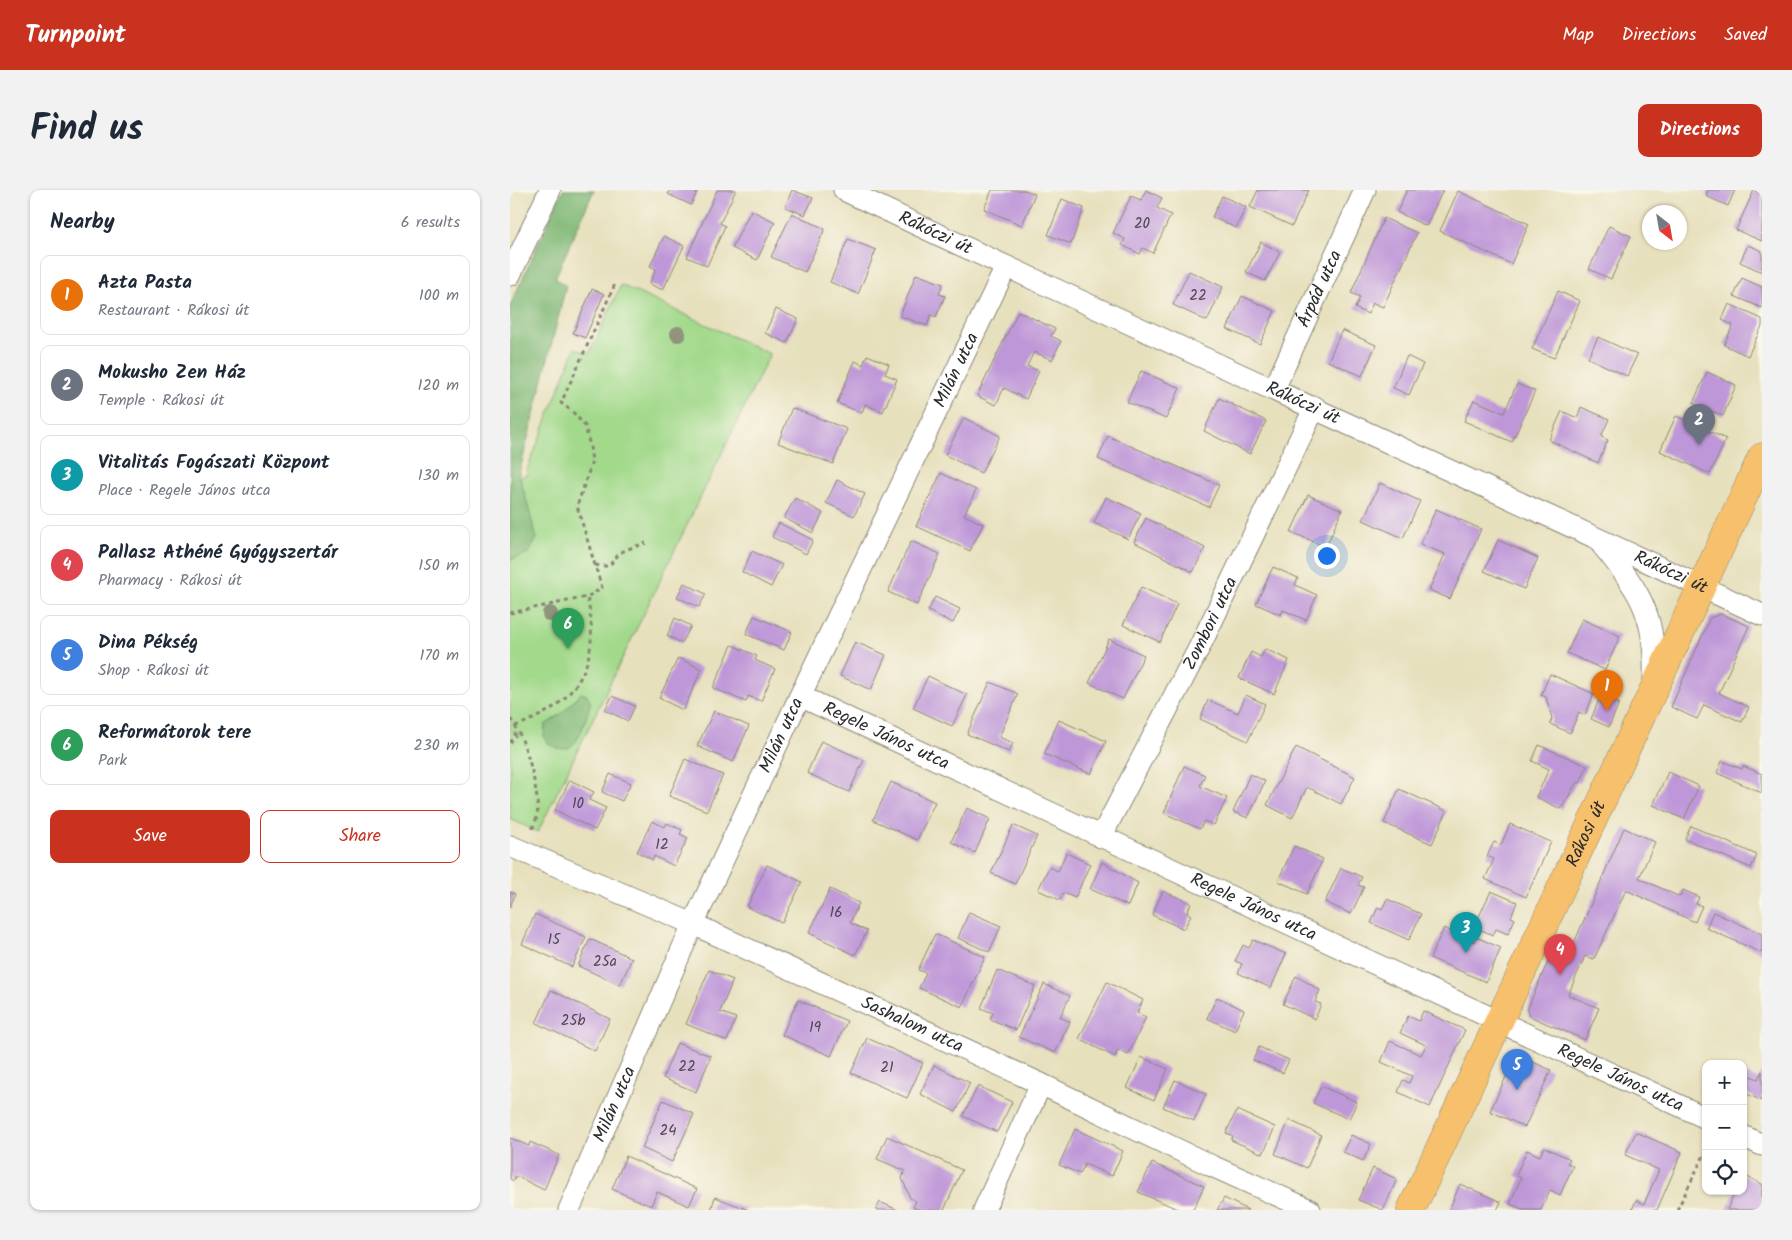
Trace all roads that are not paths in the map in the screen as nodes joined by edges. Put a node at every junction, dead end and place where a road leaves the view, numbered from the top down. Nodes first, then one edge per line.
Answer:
1 (550, 190) edge
2 (844, 190) edge
3 (1365, 190) edge
4 (1006, 267) junction
5 (510, 275) edge
6 (1274, 388) junction
7 (1315, 407) junction
8 (1762, 457) edge
9 (1599, 541) junction
10 (1701, 587) junction
11 (1762, 616) edge
12 (1653, 690) junction
13 (800, 696) junction
14 (1101, 837) junction
15 (517, 849) edge
16 (694, 924) junction
17 (1499, 1022) junction
18 (1041, 1084) junction
19 (1702, 1116) edge
20 (1747, 1138) edge
21 (1762, 1145) edge
22 (568, 1210) edge
23 (984, 1210) edge
24 (1310, 1210) edge
25 (1411, 1210) edge

1 - 5 street
2 - 4 street, Rákóczi út
3 - 6 street, Árpád utca
4 - 6 street, Rákóczi út
4 - 13 street, Milán utca
6 - 7 street, Rákóczi út
7 - 9 street, Rákóczi út
7 - 14 street, Zombori utca
8 - 10 main road, Rákosi út
9 - 10 street, Rákóczi út
9 - 12 street
10 - 11 street, Rákóczi út
10 - 12 main road, Rákosi út
12 - 17 main road, Rákosi út
13 - 14 street, Regele János utca
13 - 16 street, Milán utca
14 - 17 street, Regele János utca
15 - 16 street, Sashalom utca
16 - 18 street, Sashalom utca
16 - 22 street, Milán utca
17 - 19 street, Regele János utca
17 - 25 main road, Rákosi út
18 - 23 street
18 - 24 street, Sashalom utca
20 - 21 street

